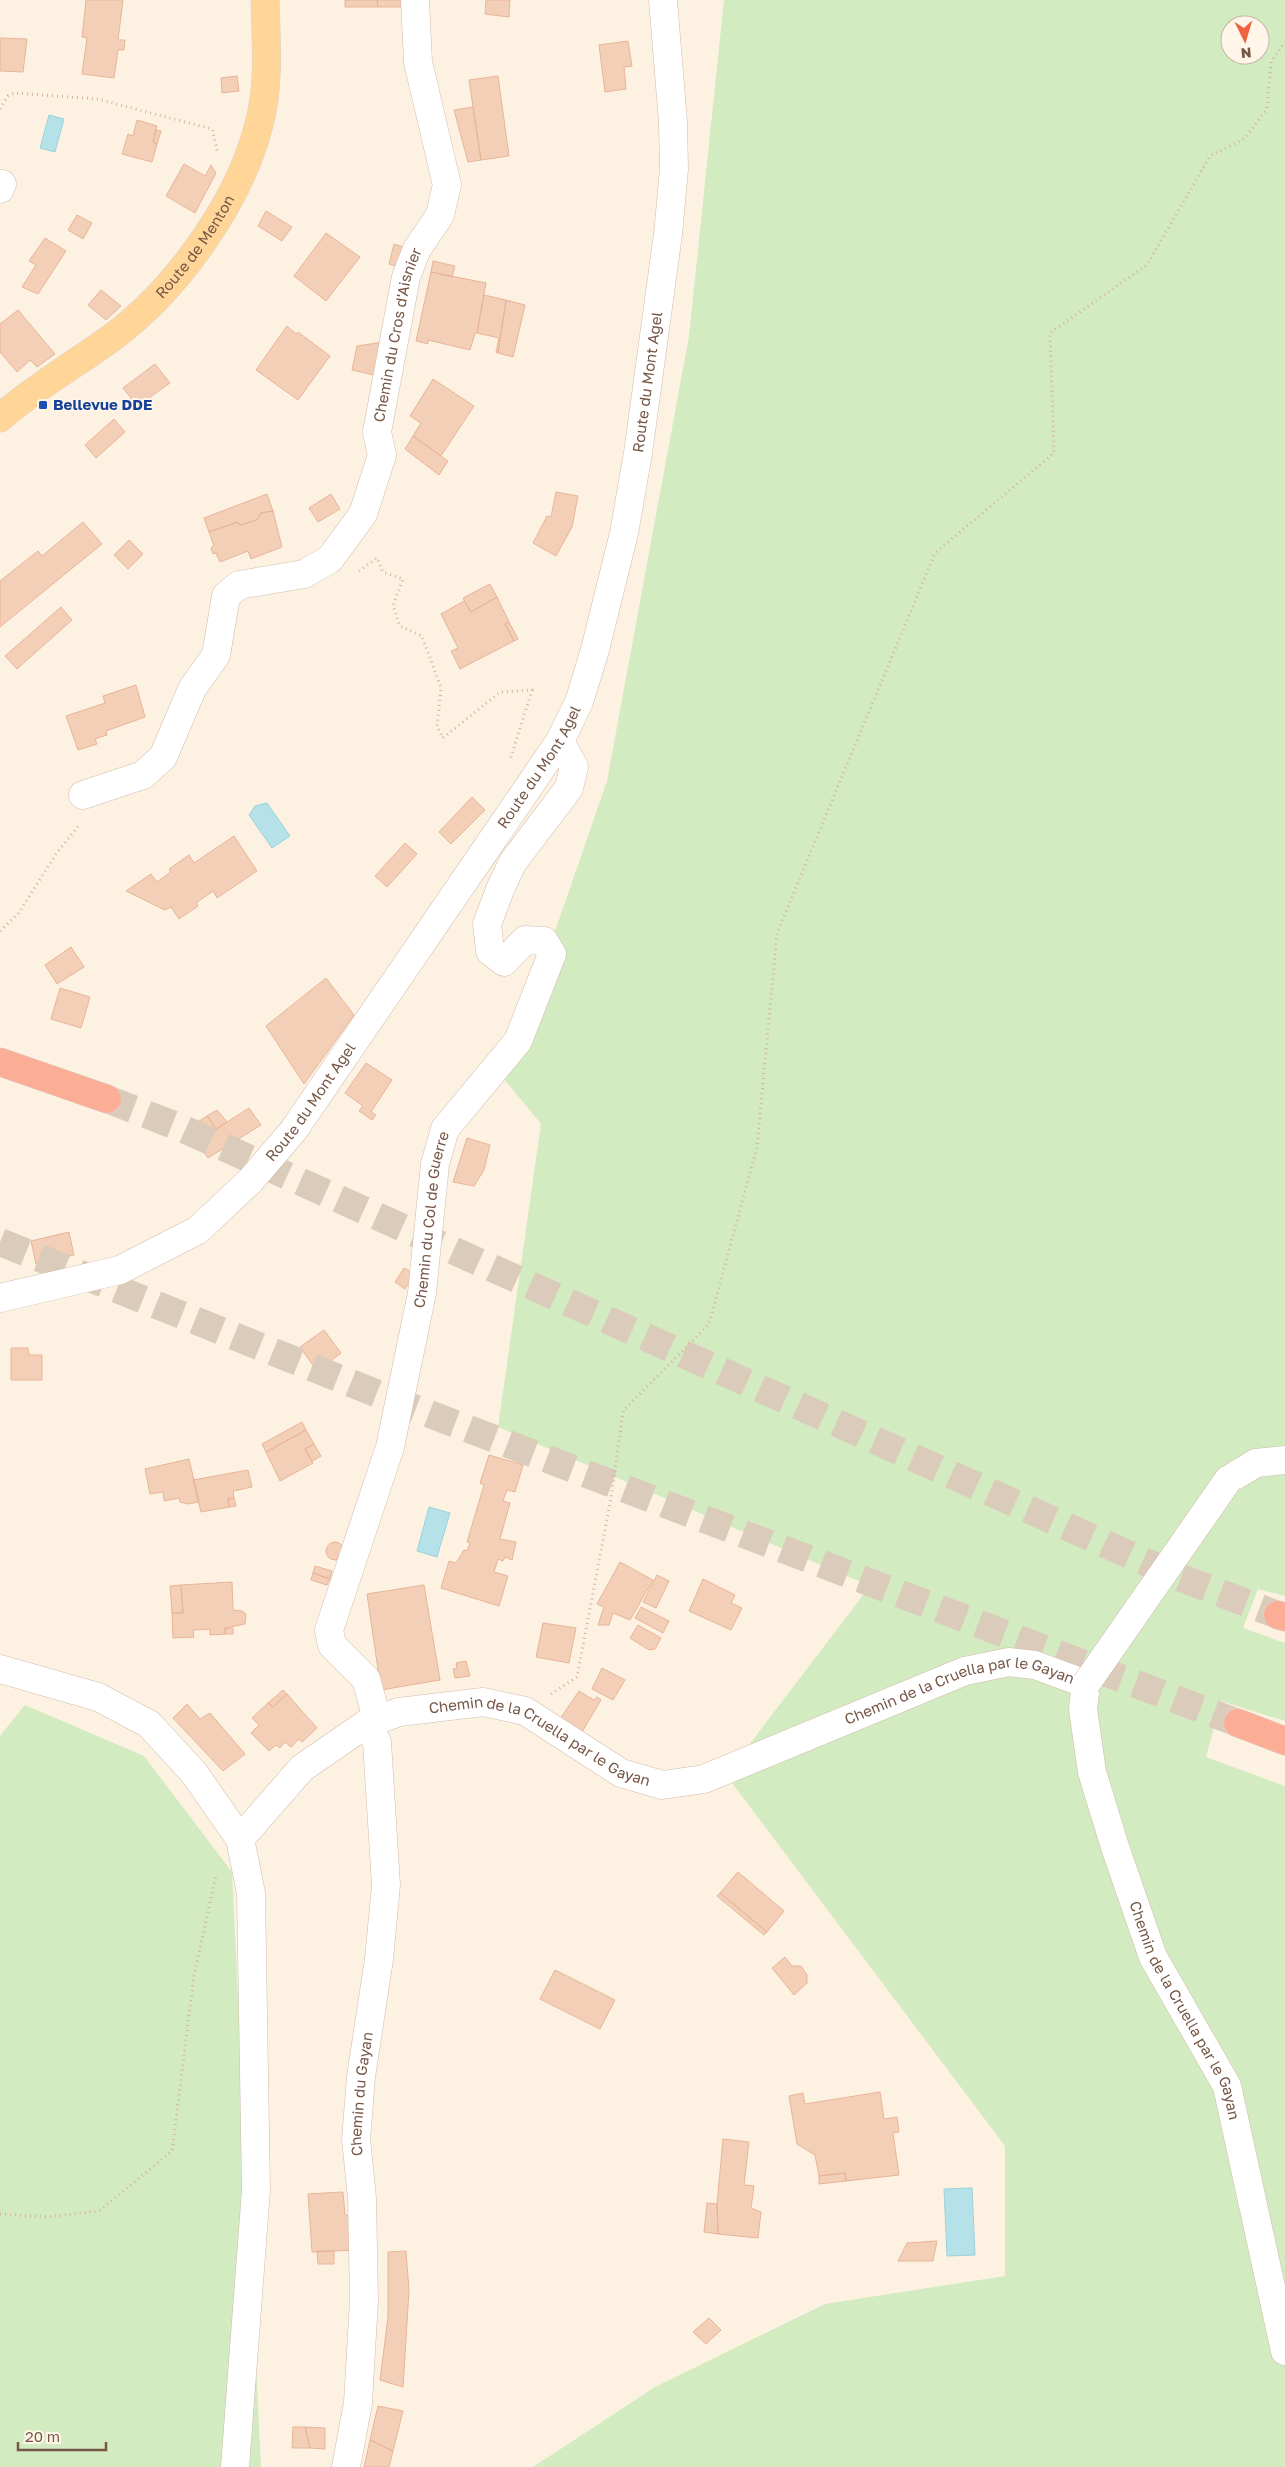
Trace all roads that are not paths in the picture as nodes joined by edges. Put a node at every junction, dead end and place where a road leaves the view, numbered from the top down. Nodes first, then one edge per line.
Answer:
1 (265, 0) edge
2 (415, 0) edge
3 (663, 0) edge
4 (0, 418) edge
5 (560, 741) junction
6 (83, 807) road end
7 (0, 1062) edge
8 (107, 1099) tunnel mouth
9 (0, 1298) edge
10 (1285, 1460) edge
11 (0, 1669) edge
12 (1086, 1684) junction
13 (371, 1721) junction
14 (1238, 1723) tunnel mouth
15 (1285, 1741) edge
16 (240, 1839) junction
17 (1285, 2351) edge
18 (235, 2467) edge
19 (346, 2467) edge

1 - 4 main road, Route de Menton
2 - 6 street, Chemin du Cros d'Aisnier
3 - 5 street, Route du Mont Agel
5 - 9 street, Route du Mont Agel
5 - 13 street, Chemin du Col de Guerre
7 - 8 highway
10 - 12 street, bridge
11 - 16 street
12 - 13 street, Chemin de la Cruella par le Gayan
12 - 17 street, Chemin de la Cruella par le Gayan
13 - 16 street, Chemin de la Cruella par le Gayan
13 - 19 street, Chemin du Gayan
14 - 15 highway
16 - 18 street

